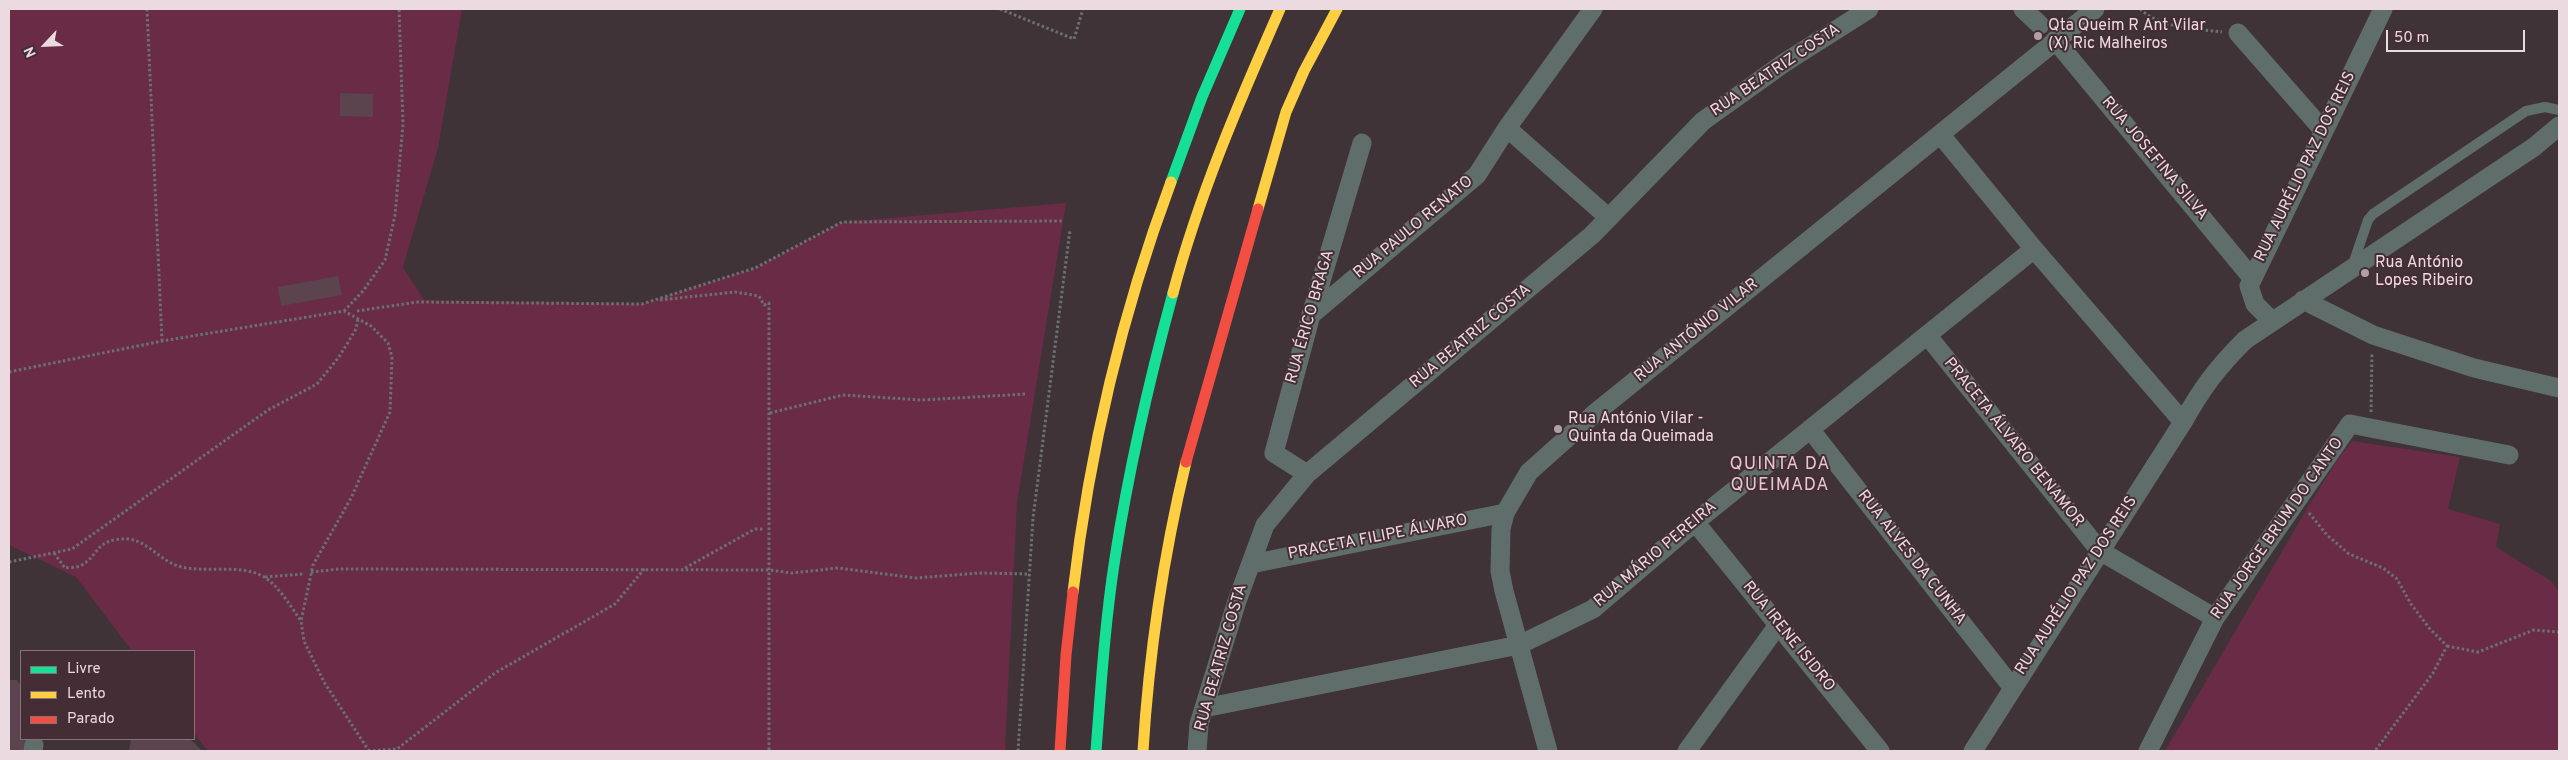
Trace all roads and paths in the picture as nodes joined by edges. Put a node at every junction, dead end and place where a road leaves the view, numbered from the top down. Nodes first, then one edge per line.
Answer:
1 (146, 9) edge
2 (400, 9) edge
3 (1000, 9) edge
4 (1084, 9) edge
5 (1240, 9) edge
6 (1280, 9) edge
7 (1337, 9) edge
8 (1593, 9) edge
9 (1869, 9) edge
10 (2023, 9) edge
11 (2096, 9) edge
12 (2140, 9) edge
13 (2383, 9) edge
14 (2040, 25) dead end
15 (2238, 33) joint
16 (2055, 40) junction
17 (2559, 110) edge
18 (2559, 126) edge
19 (1507, 128) junction
20 (2323, 130) junction
21 (1940, 134) junction
22 (1362, 143) dead end
23 (1199, 207) junction
24 (1609, 218) junction
25 (1063, 221) dead end
26 (1070, 230) dead end
27 (2034, 249) junction
28 (2351, 268) junction
29 (2252, 278) junction
30 (654, 300) junction
31 (2303, 300) junction
32 (344, 311) junction
33 (357, 311) dead end
34 (1311, 315) junction
35 (358, 319) junction
36 (2272, 321) junction
37 (1927, 335) junction
38 (2373, 335) junction
39 (162, 341) junction
40 (9, 372) edge
41 (2559, 388) edge
42 (1028, 394) dead end
43 (770, 413) junction
44 (2183, 422) junction
45 (2371, 428) junction
46 (1810, 429) junction
47 (1146, 455) dead end
48 (2509, 455) dead end
49 (1307, 474) junction
50 (2298, 498) junction
51 (1505, 512) junction
52 (1695, 522) junction
53 (764, 529) dead end
54 (2100, 551) junction
55 (54, 552) junction
56 (9, 562) edge
57 (1251, 564) junction
58 (646, 568) junction
59 (685, 569) junction
60 (769, 570) junction
61 (312, 572) junction
62 (303, 574) dead end
63 (1029, 574) junction
64 (265, 577) junction
65 (2215, 618) junction
66 (301, 621) junction
67 (1778, 625) junction
68 (2559, 632) edge
69 (1519, 645) junction
70 (2447, 646) junction
71 (2012, 687) junction
72 (1204, 708) junction
73 (1874, 749) edge
74 (369, 751) edge
75 (769, 751) edge
76 (1018, 751) edge
77 (1060, 751) edge
78 (1096, 751) edge
79 (1143, 751) edge
80 (1198, 751) edge
81 (1548, 751) edge
82 (1687, 751) edge
83 (1973, 751) edge
84 (2148, 751) edge
85 (2375, 751) edge

1 - 39 path
2 - 32 path
3 - 4 path
5 - 77 main road
6 - 23 main road
7 - 79 main road
8 - 19 street, RUA PAULO RENATO
9 - 24 street, RUA BEATRIZ COSTA
10 - 14 street
11 - 16 street, RUA ANTÓNIO VILAR
12 - 15 path
13 - 20 street, RUA AURÉLIO PAZ DOS REIS
15 - 20 street
16 - 21 street, RUA ANTÓNIO VILAR
16 - 29 street, RUA JOSEFINA SILVA
17 - 28 lane
18 - 28 street
19 - 24 street
19 - 34 street, RUA PAULO RENATO
20 - 29 street, RUA AURÉLIO PAZ DOS REIS
21 - 27 street
21 - 51 street, RUA ANTÓNIO VILAR
22 - 34 street, RUA ÉRICO BRAGA
23 - 47 main road
23 - 78 main road
24 - 49 street, RUA BEATRIZ COSTA
25 - 30 path
26 - 63 path
27 - 37 street, RUA MÁRIO PEREIRA
27 - 44 street
28 - 31 street
29 - 36 street, RUA AURÉLIO PAZ DOS REIS
30 - 33 path
30 - 43 path
31 - 36 street
31 - 38 street
32 - 35 path
32 - 39 path
34 - 49 street, RUA ÉRICO BRAGA
35 - 55 path
35 - 61 path
36 - 44 street
37 - 46 street, RUA MÁRIO PEREIRA
37 - 54 street, PRACETA ÁLVARO BENAMOR
38 - 41 street
38 - 45 path
39 - 40 path
42 - 43 path
43 - 60 path
44 - 54 street, RUA AURÉLIO PAZ DOS REIS
45 - 48 street, RUA JORGE BRUM DO CANTO
45 - 50 street, RUA JORGE BRUM DO CANTO
46 - 52 street, RUA MÁRIO PEREIRA
46 - 71 street, RUA ALVES DA CUNHA
49 - 57 street, RUA BEATRIZ COSTA
50 - 65 street, RUA JORGE BRUM DO CANTO
50 - 70 path
51 - 57 street, PRACETA FILIPE ÁLVARO
51 - 69 street, RUA ANTÓNIO VILAR
52 - 67 street, RUA IRENE ISIDRO
52 - 69 street, RUA MÁRIO PEREIRA
53 - 59 path
54 - 65 street
54 - 71 street, RUA AURÉLIO PAZ DOS REIS
55 - 56 path
55 - 64 path
57 - 72 street, RUA BEATRIZ COSTA
58 - 59 path
58 - 61 path
58 - 74 path
59 - 60 path
60 - 63 path
60 - 75 path
61 - 66 path
62 - 64 path
63 - 76 path
64 - 66 path
65 - 84 street, RUA JORGE BRUM DO CANTO
66 - 74 path
67 - 73 street, RUA IRENE ISIDRO
67 - 82 street
68 - 70 path
69 - 72 street, RUA MÁRIO PEREIRA
69 - 81 street, RUA ANTÓNIO VILAR
70 - 85 path
71 - 83 street, RUA AURÉLIO PAZ DOS REIS
72 - 80 street, RUA BEATRIZ COSTA

